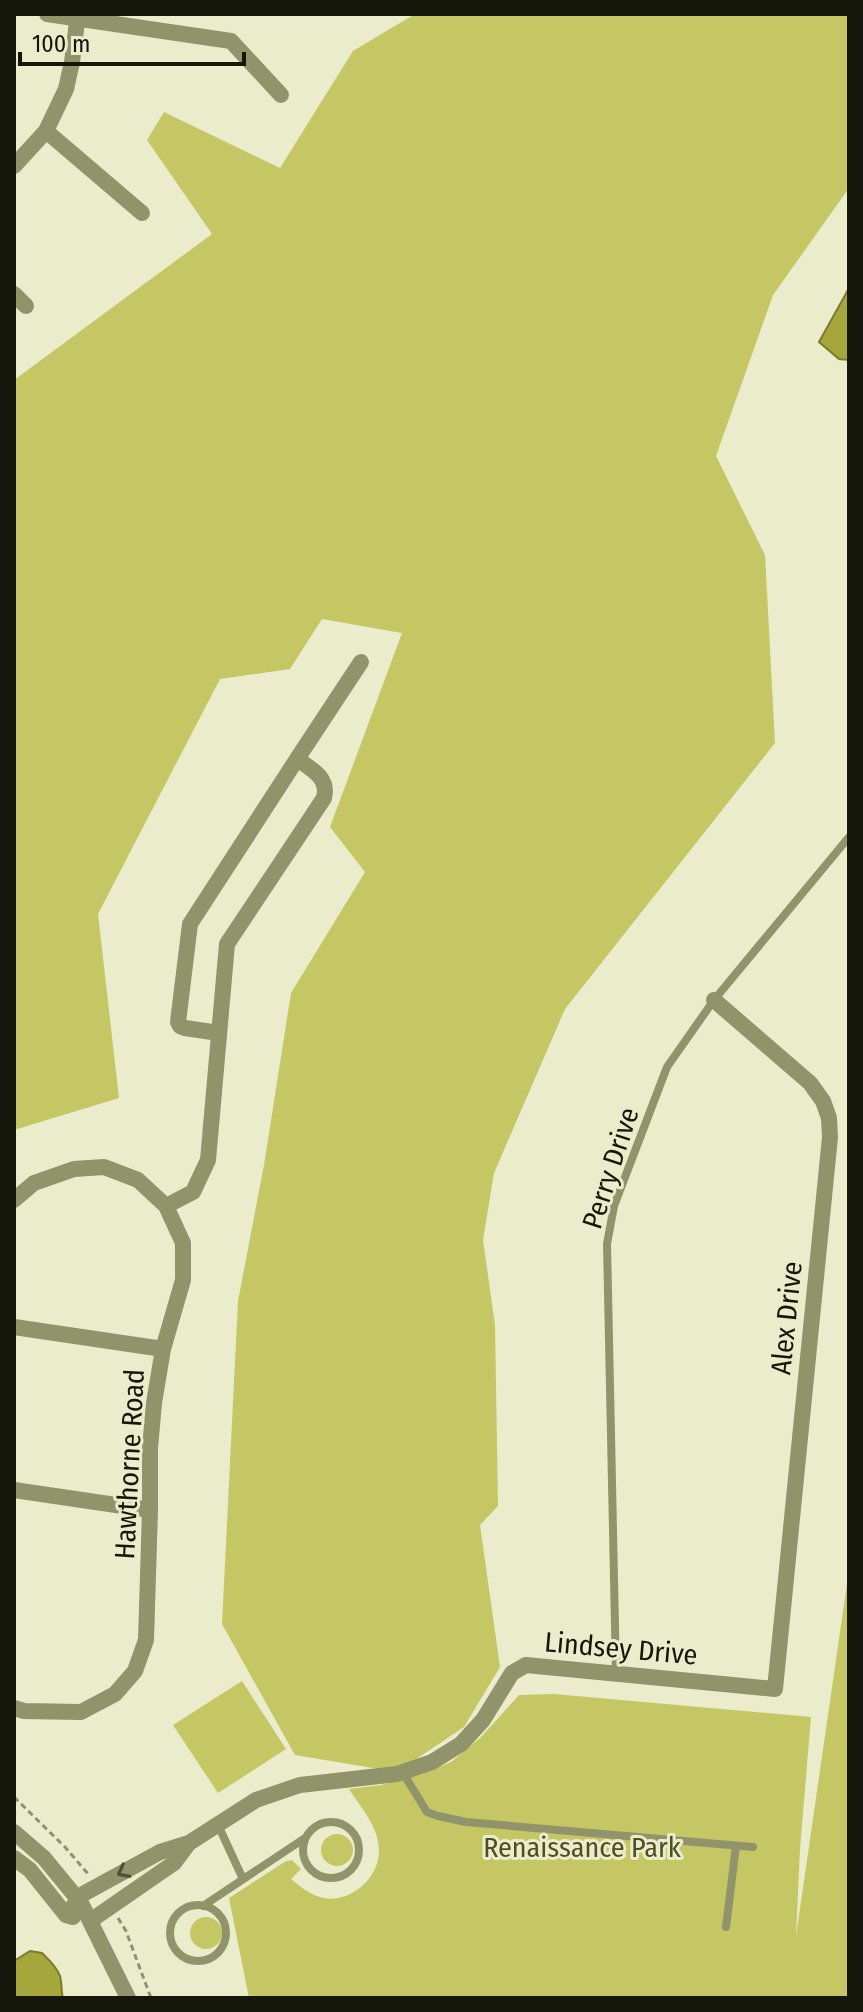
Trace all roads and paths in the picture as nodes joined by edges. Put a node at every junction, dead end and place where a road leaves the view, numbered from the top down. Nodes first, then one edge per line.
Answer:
1 (47, 14) edge
2 (78, 17) edge
3 (281, 95) dead end
4 (46, 131) junction
5 (14, 166) edge
6 (142, 213) dead end
7 (361, 662) dead end
8 (297, 759) junction
9 (849, 837) edge
10 (714, 1000) junction
11 (219, 1033) junction
12 (14, 1200) edge
13 (166, 1206) junction
14 (14, 1327) edge
15 (163, 1349) junction
16 (14, 1490) edge
17 (150, 1510) junction
18 (616, 1673) junction
19 (775, 1689) joint
20 (14, 1708) edge
21 (403, 1772) junction
22 (218, 1825) junction
23 (14, 1832) edge
24 (306, 1837) junction
25 (189, 1843) junction
26 (736, 1846) junction
27 (753, 1847) dead end
28 (14, 1858) edge
29 (243, 1879) junction
30 (78, 1900) junction
31 (203, 1906) junction
32 (66, 1915) junction
33 (90, 1921) junction
34 (726, 1927) dead end
35 (128, 1998) edge

1 - 2 street
2 - 3 street
2 - 4 street
4 - 5 street
4 - 6 street
7 - 8 street
8 - 11 street
8 - 11 street
9 - 10 lane, Perry Drive
10 - 18 lane, Perry Drive
10 - 19 street, Alex Drive
11 - 13 street
12 - 13 street, Hawthorne Road
13 - 15 street, Hawthorne Road
14 - 15 street
15 - 17 street, Hawthorne Road
16 - 17 street
17 - 20 street, Hawthorne Road
18 - 19 street, Lindsey Drive
18 - 21 street, Lindsey Drive
21 - 22 street, Lindsey Drive
21 - 26 lane
22 - 25 street, Lindsey Drive
22 - 29 lane
23 - 30 street
24 - 24 lane
24 - 29 lane
25 -> 30 street, Lindsey Drive
25 - 33 street, Lindsey Drive
26 - 27 lane
26 - 34 lane
28 - 32 street
29 - 31 lane
30 - 32 street, Lindsey Drive
30 - 33 street
31 - 31 lane
32 - 33 street
33 - 35 street

